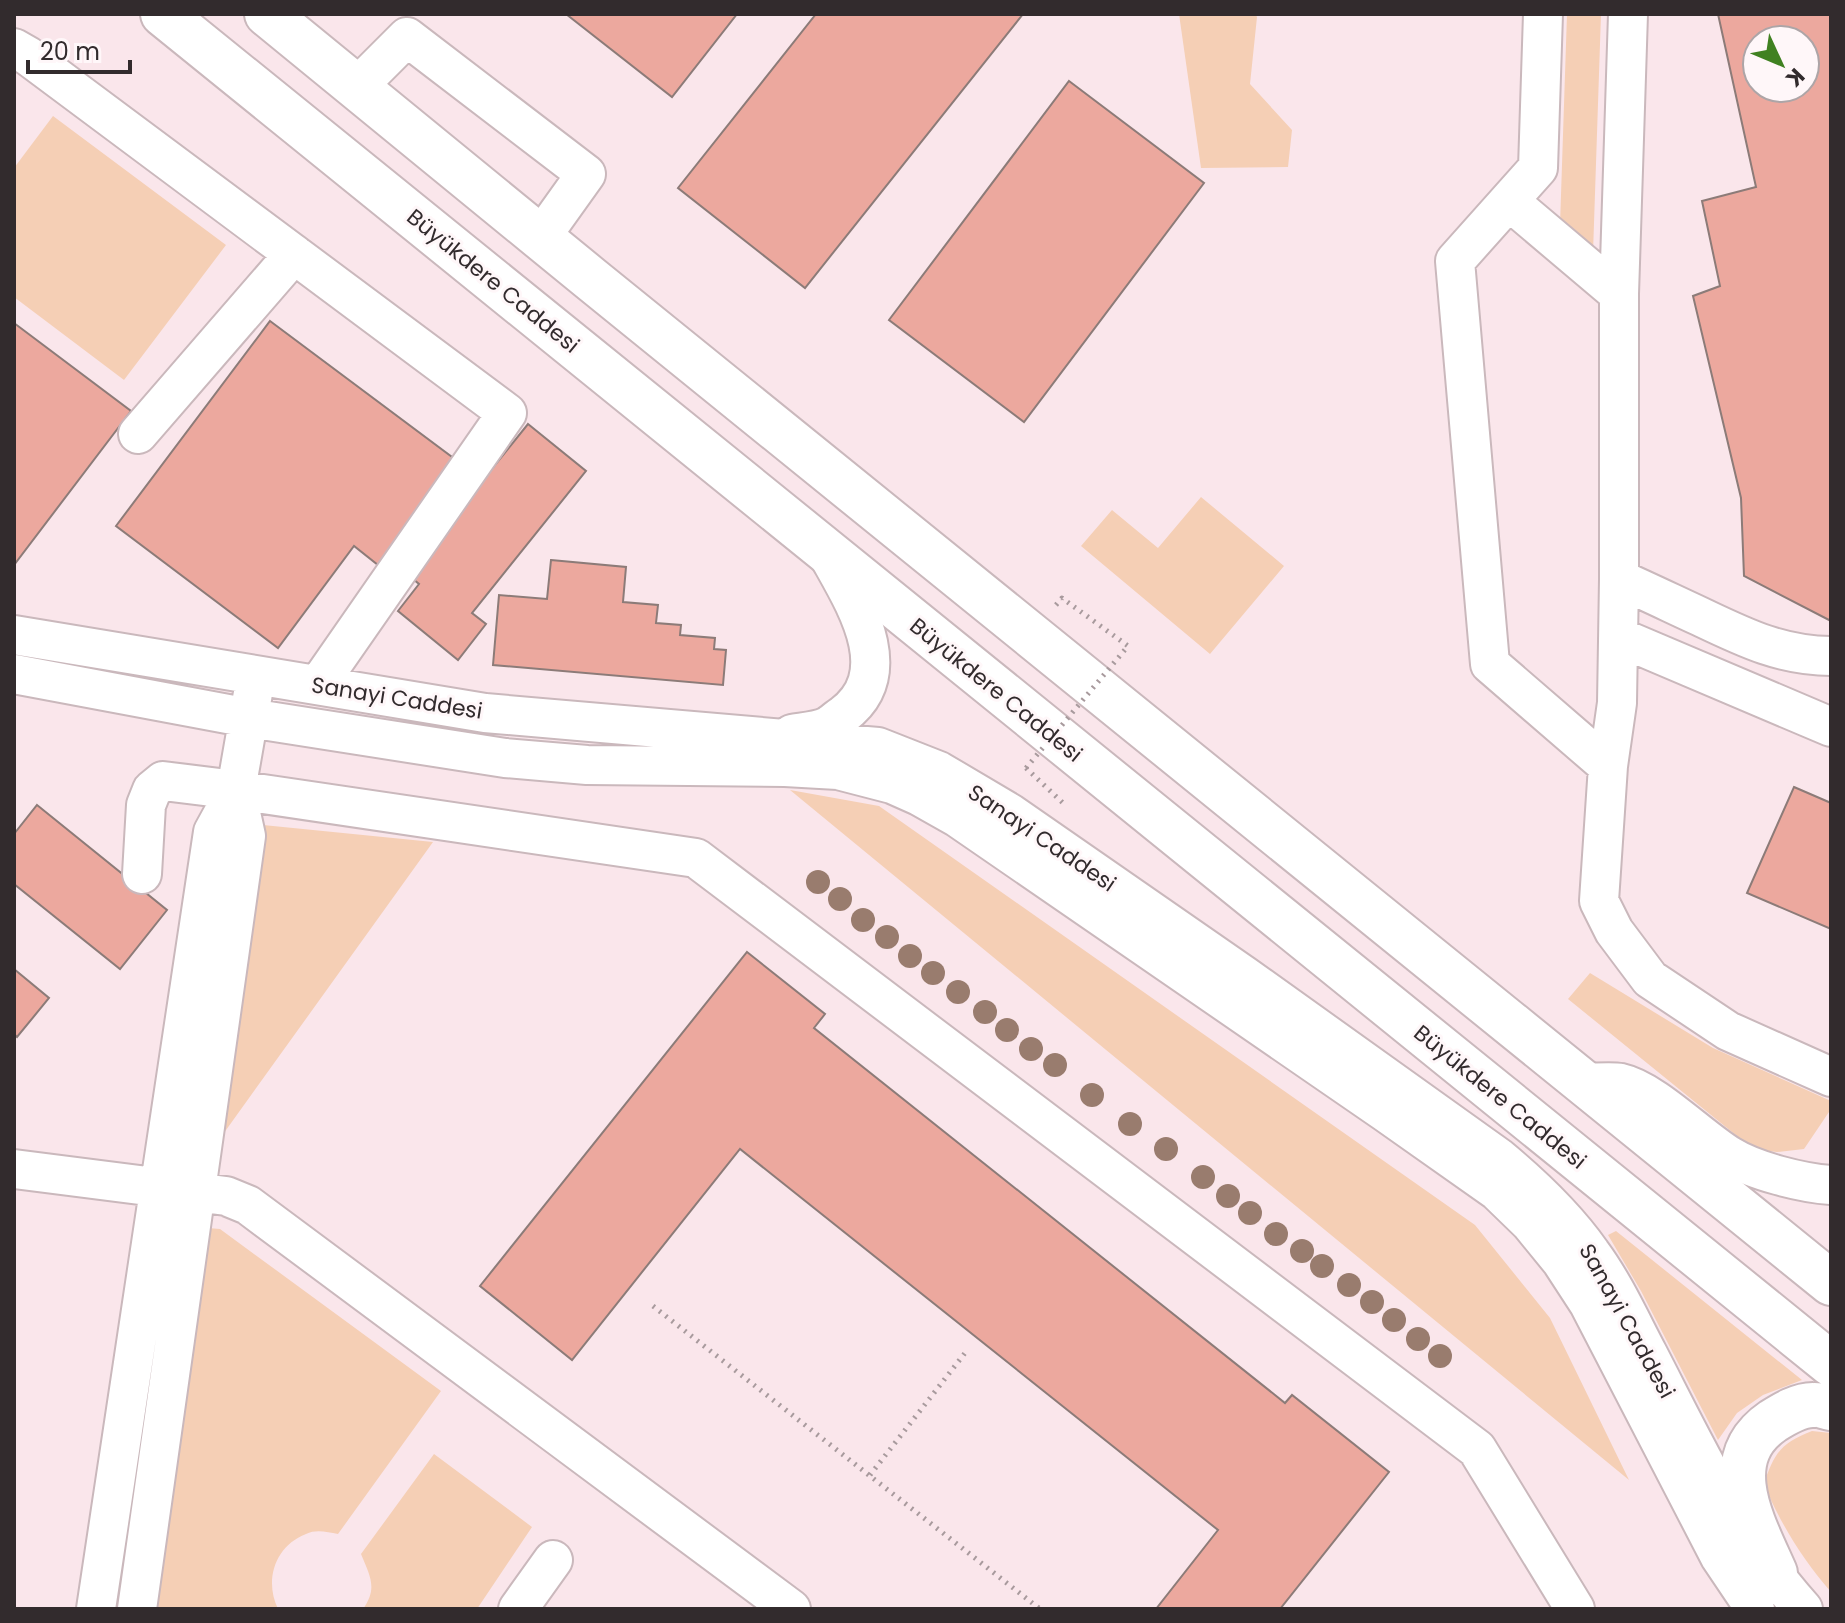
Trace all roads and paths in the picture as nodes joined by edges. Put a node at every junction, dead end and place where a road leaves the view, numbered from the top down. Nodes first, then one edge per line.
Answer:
1 (163, 14) edge
2 (267, 14) edge
3 (1543, 14) edge
4 (1628, 14) edge
5 (19, 59) edge
6 (357, 87) junction
7 (1509, 201) junction
8 (541, 237) junction
9 (294, 254) junction
10 (1619, 294) junction
11 (138, 434) dead end
12 (827, 553) junction
13 (1619, 579) junction
14 (1089, 619) dead end
15 (14, 635) edge
16 (1619, 637) junction
17 (1831, 656) edge
18 (14, 674) edge
19 (257, 675) junction
20 (318, 685) junction
21 (249, 718) junction
22 (1831, 727) edge
23 (780, 737) junction
24 (1608, 766) junction
25 (1026, 768) dead end
26 (236, 790) junction
27 (142, 874) dead end
28 (1831, 1077) edge
29 (1584, 1083) junction
30 (14, 1169) edge
31 (1824, 1176) edge
32 (178, 1190) junction
33 (1831, 1283) edge
34 (653, 1306) dead end
35 (965, 1353) dead end
36 (1831, 1364) edge
37 (1831, 1408) edge
38 (870, 1476) junction
39 (553, 1560) dead end
40 (1765, 1591) edge
41 (96, 1609) edge
42 (137, 1609) edge
43 (518, 1609) edge
44 (791, 1609) edge
45 (1040, 1609) edge
46 (1575, 1609) edge
47 (1803, 1609) edge

1 - 12 main road, Büyükdere Caddesi
2 - 6 main road
3 - 7 street
4 - 10 street
5 - 9 street
6 - 8 main road
6 - 8 street
7 - 10 street
7 - 24 street
8 - 29 main road
9 - 11 street
9 - 20 street
10 - 13 street
12 - 23 street
12 - 36 main road, Büyükdere Caddesi
13 - 16 street
13 - 17 street
14 - 25 path, bridge
15 - 19 street, Sanayi Caddesi
16 - 22 street
16 - 24 street
18 - 21 street, Sanayi Caddesi
19 - 20 street, Sanayi Caddesi
19 - 21 street
20 - 23 street, Sanayi Caddesi
21 - 26 street
21 - 40 street, Sanayi Caddesi
23 - 40 street, Sanayi Caddesi
24 - 28 street
26 - 27 street
26 - 32 street
26 - 46 street
29 - 31 street
29 - 33 main road
30 - 32 street
32 - 41 street
32 - 42 street
32 - 44 street
34 - 38 path
35 - 38 path
37 - 40 main road
38 - 45 path
39 - 43 street
40 - 47 street

